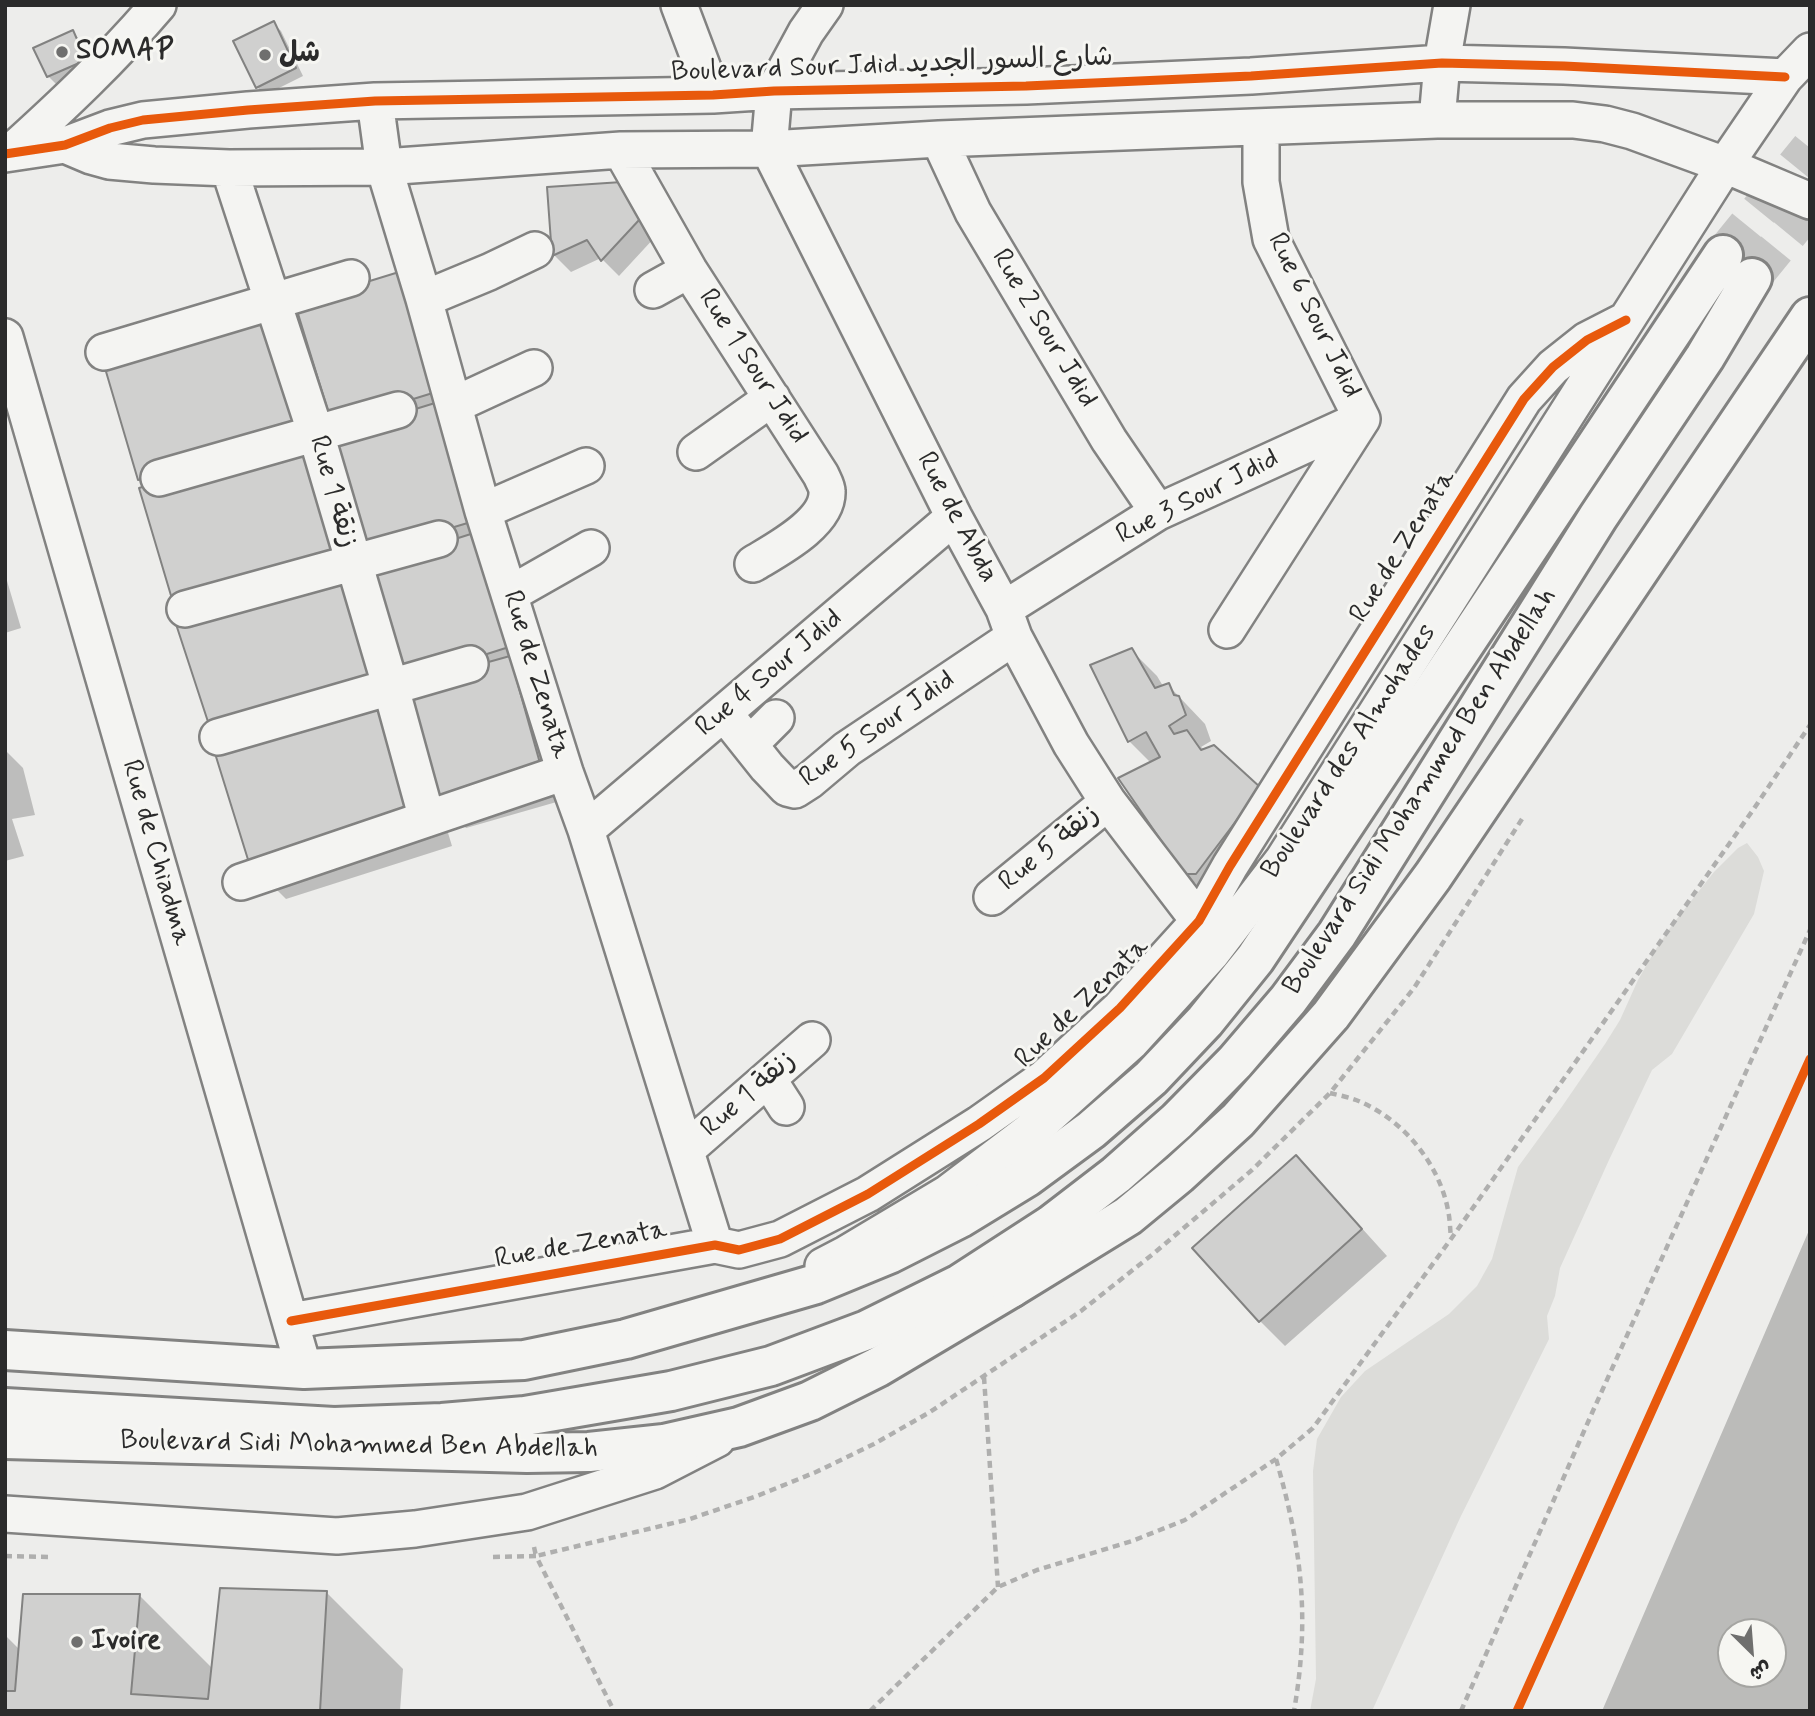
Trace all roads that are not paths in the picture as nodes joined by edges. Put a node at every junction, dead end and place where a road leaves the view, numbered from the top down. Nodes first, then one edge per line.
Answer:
1 (158, 5) edge
2 (679, 5) edge
3 (825, 5) edge
4 (1452, 5) edge
5 (1810, 51) edge
6 (1442, 63) junction
7 (1785, 78) junction
8 (774, 91) junction
9 (713, 94) junction
10 (375, 101) junction
11 (1437, 120) junction
12 (1261, 128) junction
13 (939, 139) junction
14 (65, 145) junction
15 (769, 149) junction
16 (621, 150) junction
17 (8, 153) edge
18 (1725, 165) junction
19 (384, 167) junction
20 (229, 168) junction
21 (1810, 201) edge
22 (535, 250) dead end
23 (689, 270) junction
24 (351, 278) dead end
25 (653, 290) dead end
26 (424, 299) junction
27 (273, 302) junction
28 (1810, 317) edge
29 (1626, 320) junction
30 (5, 337) edge
31 (104, 352) dead end
32 (534, 368) dead end
33 (772, 398) junction
34 (454, 405) junction
35 (398, 410) dead end
36 (1362, 419) junction
37 (316, 434) junction
38 (696, 452) dead end
39 (586, 466) dead end
40 (159, 478) dead end
41 (483, 511) junction
42 (1158, 512) junction
43 (954, 517) junction
44 (439, 539) dead end
45 (591, 548) dead end
46 (353, 562) junction
47 (753, 564) dead end
48 (510, 594) junction
49 (185, 609) dead end
50 (1009, 623) junction
51 (1227, 630) dead end
52 (471, 664) dead end
53 (391, 688) junction
54 (724, 713) junction
55 (776, 718) dead end
56 (218, 737) dead end
57 (750, 744) junction
58 (565, 772) junction
59 (1108, 802) junction
60 (427, 819) junction
61 (586, 830) junction
62 (241, 882) dead end
63 (992, 897) dead end
64 (1199, 920) junction
65 (812, 1040) dead end
66 (686, 1150) junction
67 (1051, 1225) junction
68 (715, 1245) junction
69 (1012, 1288) junction
70 (740, 1307) junction
71 (291, 1321) junction
72 (5, 1350) edge
73 (304, 1369) junction
74 (5, 1408) edge
75 (739, 1427) junction
76 (5, 1439) edge
77 (5, 1514) edge

1 - 17 street
2 - 9 street
3 - 8 street
4 - 6 street
5 - 7 street, Boulevard des Almohades
6 - 7 street, Boulevard Sour Jdid شارع السور الجديد
6 - 8 street, Boulevard Sour Jdid شارع السور الجديد
6 - 11 street
7 - 18 street, Boulevard des Almohades
8 - 9 street, Boulevard Sour Jdid شارع السور الجديد
8 - 15 street
9 - 10 street, Boulevard Sour Jdid شارع السور الجديد
10 - 14 street, Boulevard Sour Jdid شارع السور الجديد
10 - 19 street, Rue de Zenata
11 - 12 street, Boulevard Sour Jdid شارع السور الجديد
11 - 18 street, Boulevard Sour Jdid شارع السور الجديد
12 - 13 street, Boulevard Sour Jdid شارع السور الجديد
12 - 36 street, Rue 6 Sour Jdid
13 - 15 street, Boulevard Sour Jdid شارع السور الجديد
13 - 42 street, Rue 2 Sour Jdid
14 - 17 street, Boulevard Sour Jdid شارع السور الجديد
14 - 20 street, Boulevard Sour Jdid شارع السور الجديد
15 - 16 street, Boulevard Sour Jdid شارع السور الجديد
15 - 43 street, Rue de Abda
16 - 19 street, Boulevard Sour Jdid شارع السور الجديد
16 - 23 street, Rue 1 Sour Jdid
18 - 21 street, Boulevard Sour Jdid شارع السور الجديد
18 - 29 street, Boulevard des Almohades
19 - 20 street, Boulevard Sour Jdid شارع السور الجديد
19 - 26 street, Rue de Zenata
20 - 27 street, Rue 1 زنقة
22 - 26 street
23 - 25 street
23 - 33 street, Rue 1 Sour Jdid
24 - 27 street
26 - 34 street, Rue de Zenata
27 - 31 street
27 - 37 street, Rue 1 زنقة
28 - 69 main road
29 - 64 street, Rue de Zenata
29 - 70 street, Boulevard des Almohades
30 - 71 street, Rue de Chiadma
32 - 34 street
33 - 38 street
33 - 47 street, Rue 1 Sour Jdid
34 - 41 street, Rue de Zenata
35 - 37 street
36 - 42 street, Rue 3 Sour Jdid
36 - 51 street
37 - 40 street
37 - 46 street, Rue 1 زنقة
39 - 41 street
41 - 48 street, Rue de Zenata
42 - 50 street, Rue 3 Sour Jdid
43 - 50 street, Rue de Abda
43 - 54 street, Rue 4 Sour Jdid
44 - 46 street
45 - 48 street
46 - 49 street
46 - 53 street, Rue 1 زنقة
48 - 58 street, Rue de Zenata
50 - 57 street, Rue 5 Sour Jdid
50 - 59 street, Rue de Abda
52 - 53 street
53 - 56 street
53 - 60 street, Rue 1 زنقة
54 - 57 street, Rue 5 Sour Jdid
54 - 61 street, Rue 4 Sour Jdid
55 - 57 street
58 - 60 street
58 - 61 street, Rue de Zenata
59 - 63 street, Rue 5 زنقة
59 - 64 street, Rue de Abda
60 - 62 street
61 - 66 street, Rue de Zenata
64 - 68 street, Rue de Zenata
65 - 66 street, Rue 1 زنقة
66 - 68 street, Rue de Zenata
67 - 69 main road
67 - 70 main road, Boulevard Sidi Mohammed Ben Abdellah
67 - 74 main road, Boulevard Sidi Mohammed Ben Abdellah
68 - 71 street, Rue de Zenata
69 - 75 main road, Boulevard Sidi Mohammed Ben Abdellah
70 - 73 main road, Boulevard Sidi Mohammed Ben Abdellah
71 - 73 street, Rue de Chiadma
72 - 73 main road, Boulevard Sidi Mohammed Ben Abdellah
75 - 76 main road, Boulevard Sidi Mohammed Ben Abdellah
75 - 77 street

